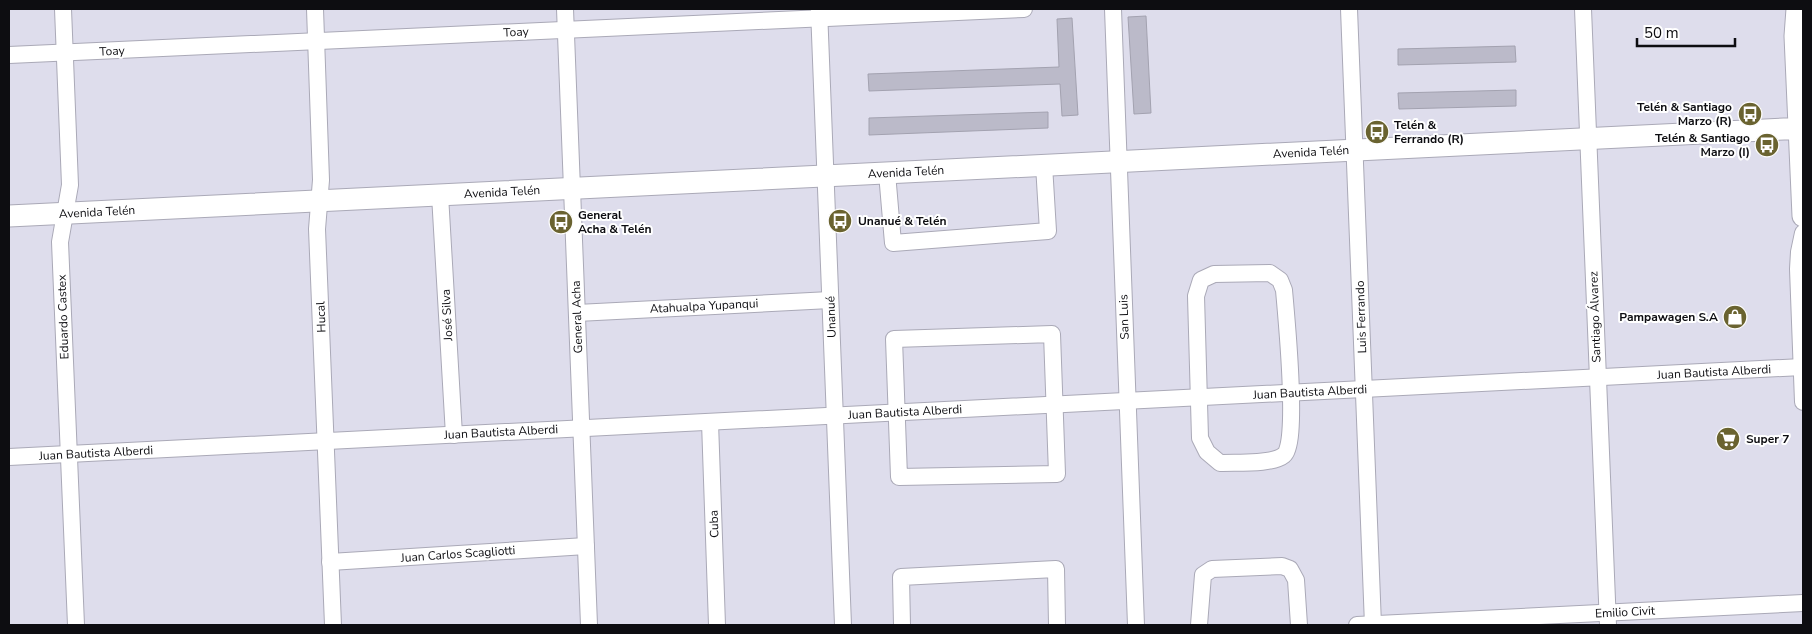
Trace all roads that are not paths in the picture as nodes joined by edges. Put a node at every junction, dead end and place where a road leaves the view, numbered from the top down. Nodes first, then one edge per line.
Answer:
1 (63, 9) edge
2 (315, 9) edge
3 (565, 9) edge
4 (1024, 9) edge
5 (1113, 9) edge
6 (1349, 9) edge
7 (1583, 9) edge
8 (819, 13) edge
9 (1797, 27) edge
10 (566, 30) junction
11 (316, 41) junction
12 (65, 53) junction
13 (9, 55) edge
14 (1802, 128) edge
15 (1588, 139) junction
16 (1354, 150) junction
17 (1118, 162) junction
18 (1044, 165) junction
19 (887, 173) junction
20 (825, 176) junction
21 (572, 188) junction
22 (1802, 191) edge
23 (440, 195) junction
24 (319, 201) junction
25 (65, 213) junction
26 (9, 216) edge
27 (1803, 216) edge
28 (1803, 233) edge
29 (830, 300) junction
30 (577, 313) junction
31 (1802, 367) junction
32 (1598, 378) junction
33 (1364, 389) junction
34 (1291, 393) junction
35 (1199, 397) junction
36 (1127, 401) junction
37 (1803, 402) edge
38 (1055, 405) junction
39 (897, 413) junction
40 (835, 416) junction
41 (710, 422) junction
42 (582, 428) junction
43 (454, 435) junction
44 (326, 441) junction
45 (69, 454) junction
46 (9, 457) edge
47 (586, 546) junction
48 (330, 562) junction
49 (1803, 603) edge
50 (1608, 619) edge
51 (76, 625) edge
52 (333, 625) edge
53 (589, 625) edge
54 (717, 625) edge
55 (843, 625) edge
56 (902, 625) edge
57 (1057, 625) edge
58 (1136, 625) edge
59 (1199, 625) edge
60 (1299, 625) edge
61 (1368, 625) edge

1 - 12 street, Eduardo Castex
2 - 11 street, Hucal
3 - 10 street, General Acha
4 - 8 street, Toay
5 - 17 street, San Luis
6 - 16 street, Luis Ferrando
7 - 15 street, Santiago Álvarez
8 - 10 street, Toay
8 - 20 street, Unanué
9 - 14 main road
10 - 11 street, Toay
10 - 21 street, General Acha
11 - 12 street, Toay
11 - 24 street, Hucal
12 - 13 street, Toay
12 - 25 street, Eduardo Castex
14 - 15 main road, Avenida Telén
14 - 22 main road
15 - 16 main road, Avenida Telén
15 - 32 street, Santiago Álvarez
16 - 17 main road, Avenida Telén
16 - 33 street, Luis Ferrando
17 - 18 main road, Avenida Telén
17 - 36 street, San Luis
18 - 19 main road, Avenida Telén
18 - 19 street
19 - 20 main road, Avenida Telén
20 - 21 main road, Avenida Telén
20 - 29 street, Unanué
21 - 23 main road, Avenida Telén
21 - 30 street, General Acha
22 - 27 main road
23 - 24 main road, Avenida Telén
23 - 43 street, José Silva
24 - 25 main road, Avenida Telén
24 - 44 street, Hucal
25 - 26 main road, Avenida Telén
25 - 45 street, Eduardo Castex
28 - 31 street
29 - 30 street, Atahualpa Yupanqui
29 - 40 street, Unanué
30 - 42 street, General Acha
31 - 32 street, Juan Bautista Alberdi
31 - 37 street
32 - 33 street, Juan Bautista Alberdi
32 - 50 street, Santiago Álvarez
33 - 34 street, Juan Bautista Alberdi
33 - 61 street, Luis Ferrando
34 - 35 street, Juan Bautista Alberdi
34 - 35 street
34 - 35 street
35 - 36 street, Juan Bautista Alberdi
36 - 38 street, Juan Bautista Alberdi
36 - 58 street, San Luis
38 - 39 street, Juan Bautista Alberdi
38 - 39 street
38 - 39 street
39 - 40 street, Juan Bautista Alberdi
40 - 41 street, Juan Bautista Alberdi
40 - 55 street, Unanué
41 - 42 street, Juan Bautista Alberdi
41 - 54 street, Cuba
42 - 43 street, Juan Bautista Alberdi
42 - 47 street, General Acha
43 - 44 street, Juan Bautista Alberdi
44 - 45 street, Juan Bautista Alberdi
44 - 48 street, Hucal
45 - 46 street, Juan Bautista Alberdi
45 - 51 street, Eduardo Castex
47 - 48 street, Juan Carlos Scagliotti
47 - 53 street, General Acha
48 - 52 street, Hucal
49 - 50 street, Emilio Civit
50 - 61 street, Emilio Civit
56 - 57 street
59 - 60 street

